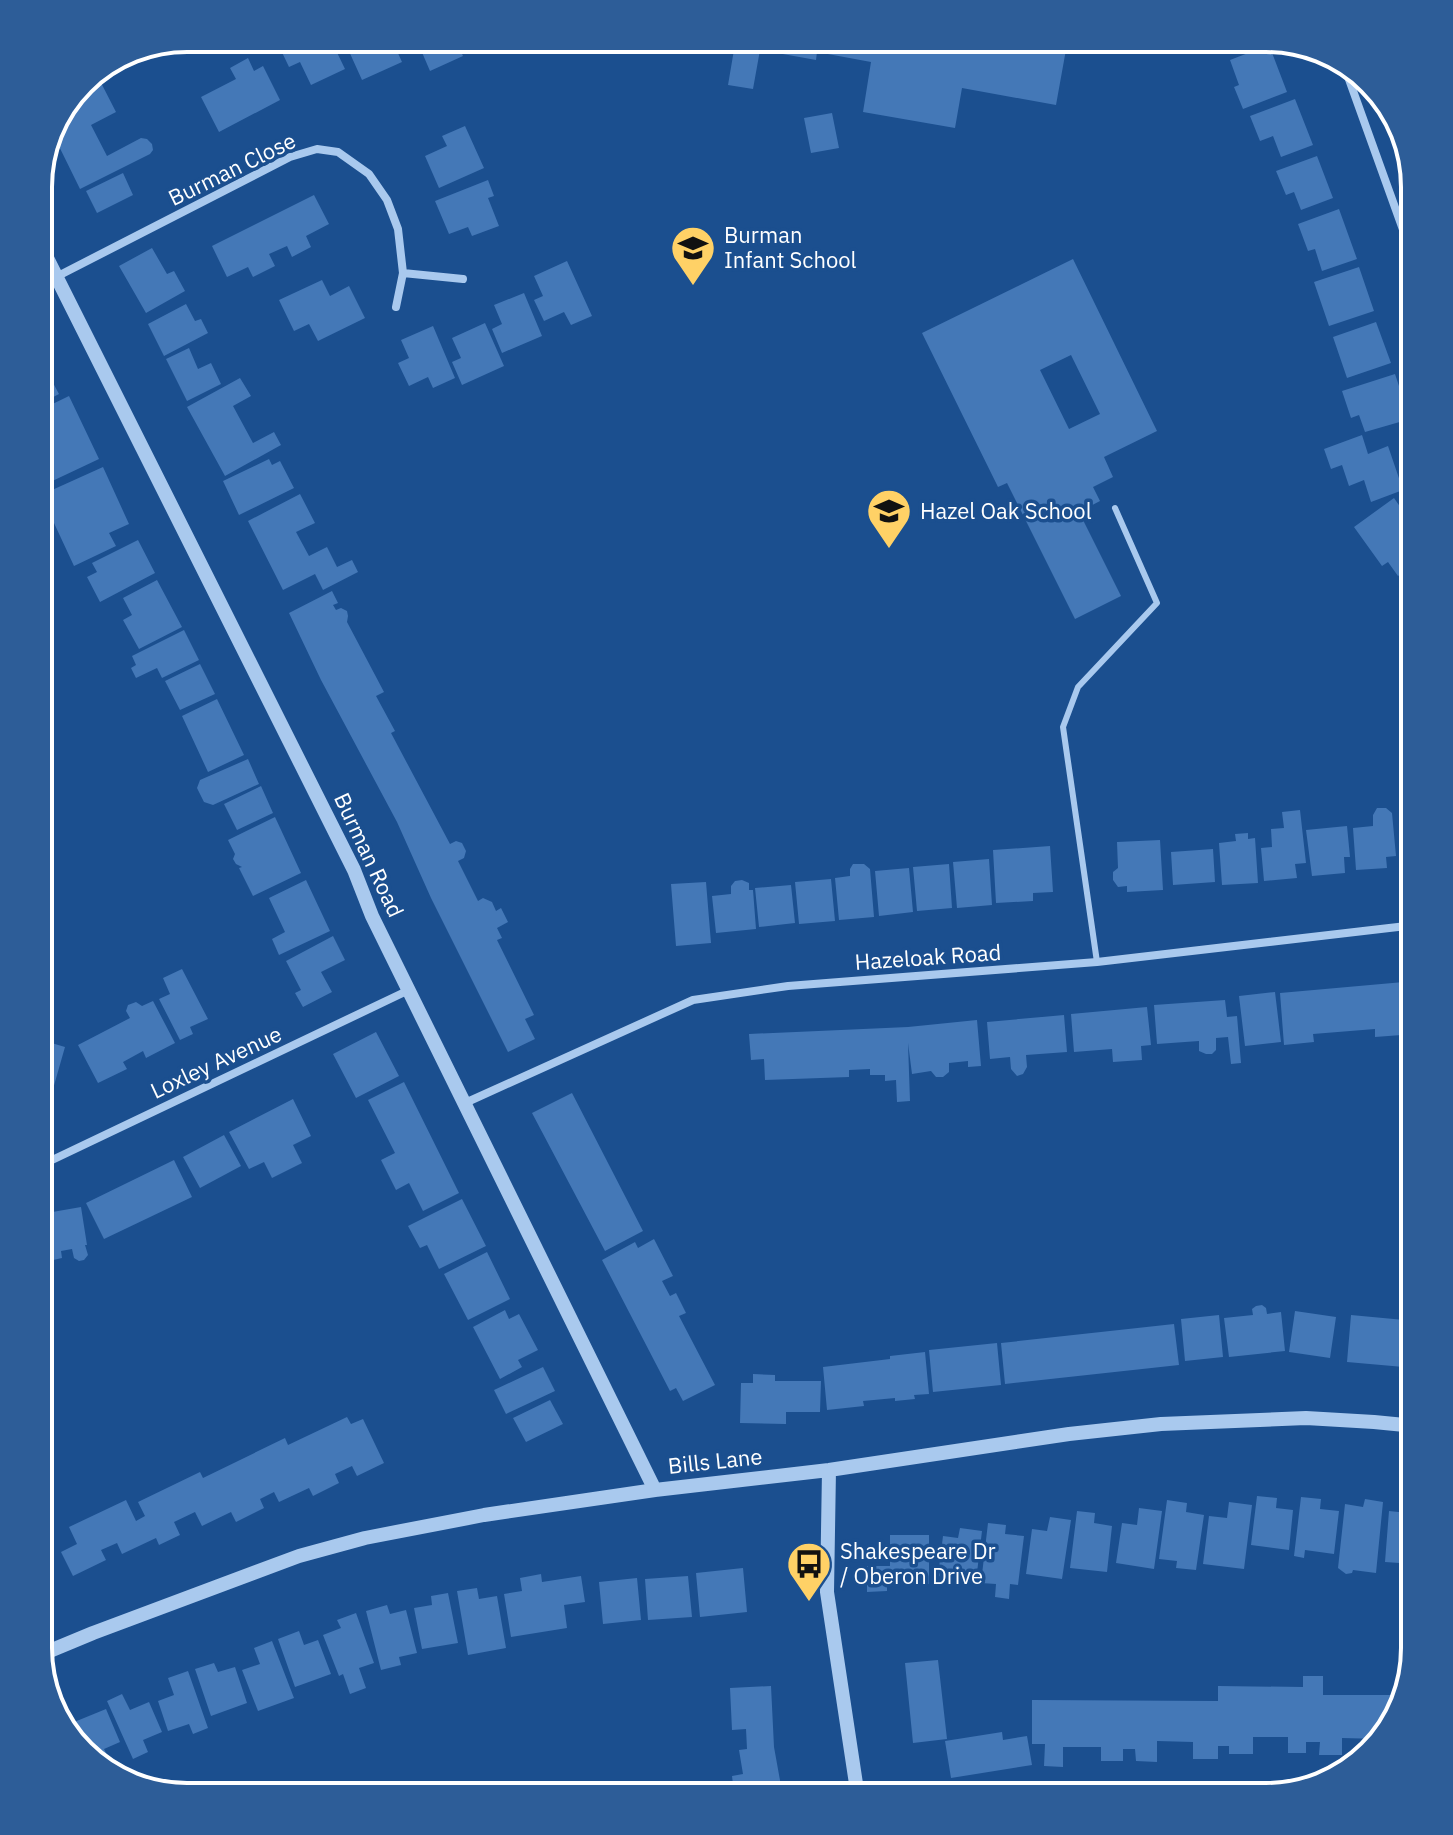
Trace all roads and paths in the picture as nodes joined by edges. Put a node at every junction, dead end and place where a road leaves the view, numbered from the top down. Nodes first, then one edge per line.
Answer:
1 (1350, 82) edge
2 (1401, 224) edge
3 (52, 269) edge
4 (403, 273) junction
5 (56, 277) junction
6 (463, 279) dead end
7 (396, 307) dead end
8 (1115, 508) dead end
9 (1401, 927) edge
10 (1097, 962) junction
11 (409, 990) junction
12 (465, 1103) junction
13 (52, 1160) edge
14 (1401, 1425) edge
15 (829, 1470) junction
16 (655, 1490) junction
17 (52, 1650) edge
18 (856, 1783) edge

1 - 2 street
3 - 5 street, Burman Road
4 - 5 street, Burman Close
4 - 6 street
4 - 7 street, Burman Close
5 - 11 street, Burman Road
8 - 10 lane
9 - 10 street, Hazeloak Road
10 - 12 street, Hazeloak Road
11 - 12 street, Burman Road
11 - 13 street, Loxley Avenue
12 - 16 street, Burman Road
14 - 15 street, Bills Lane
15 - 16 street, Bills Lane
15 - 18 street
16 - 17 street, Bills Lane

